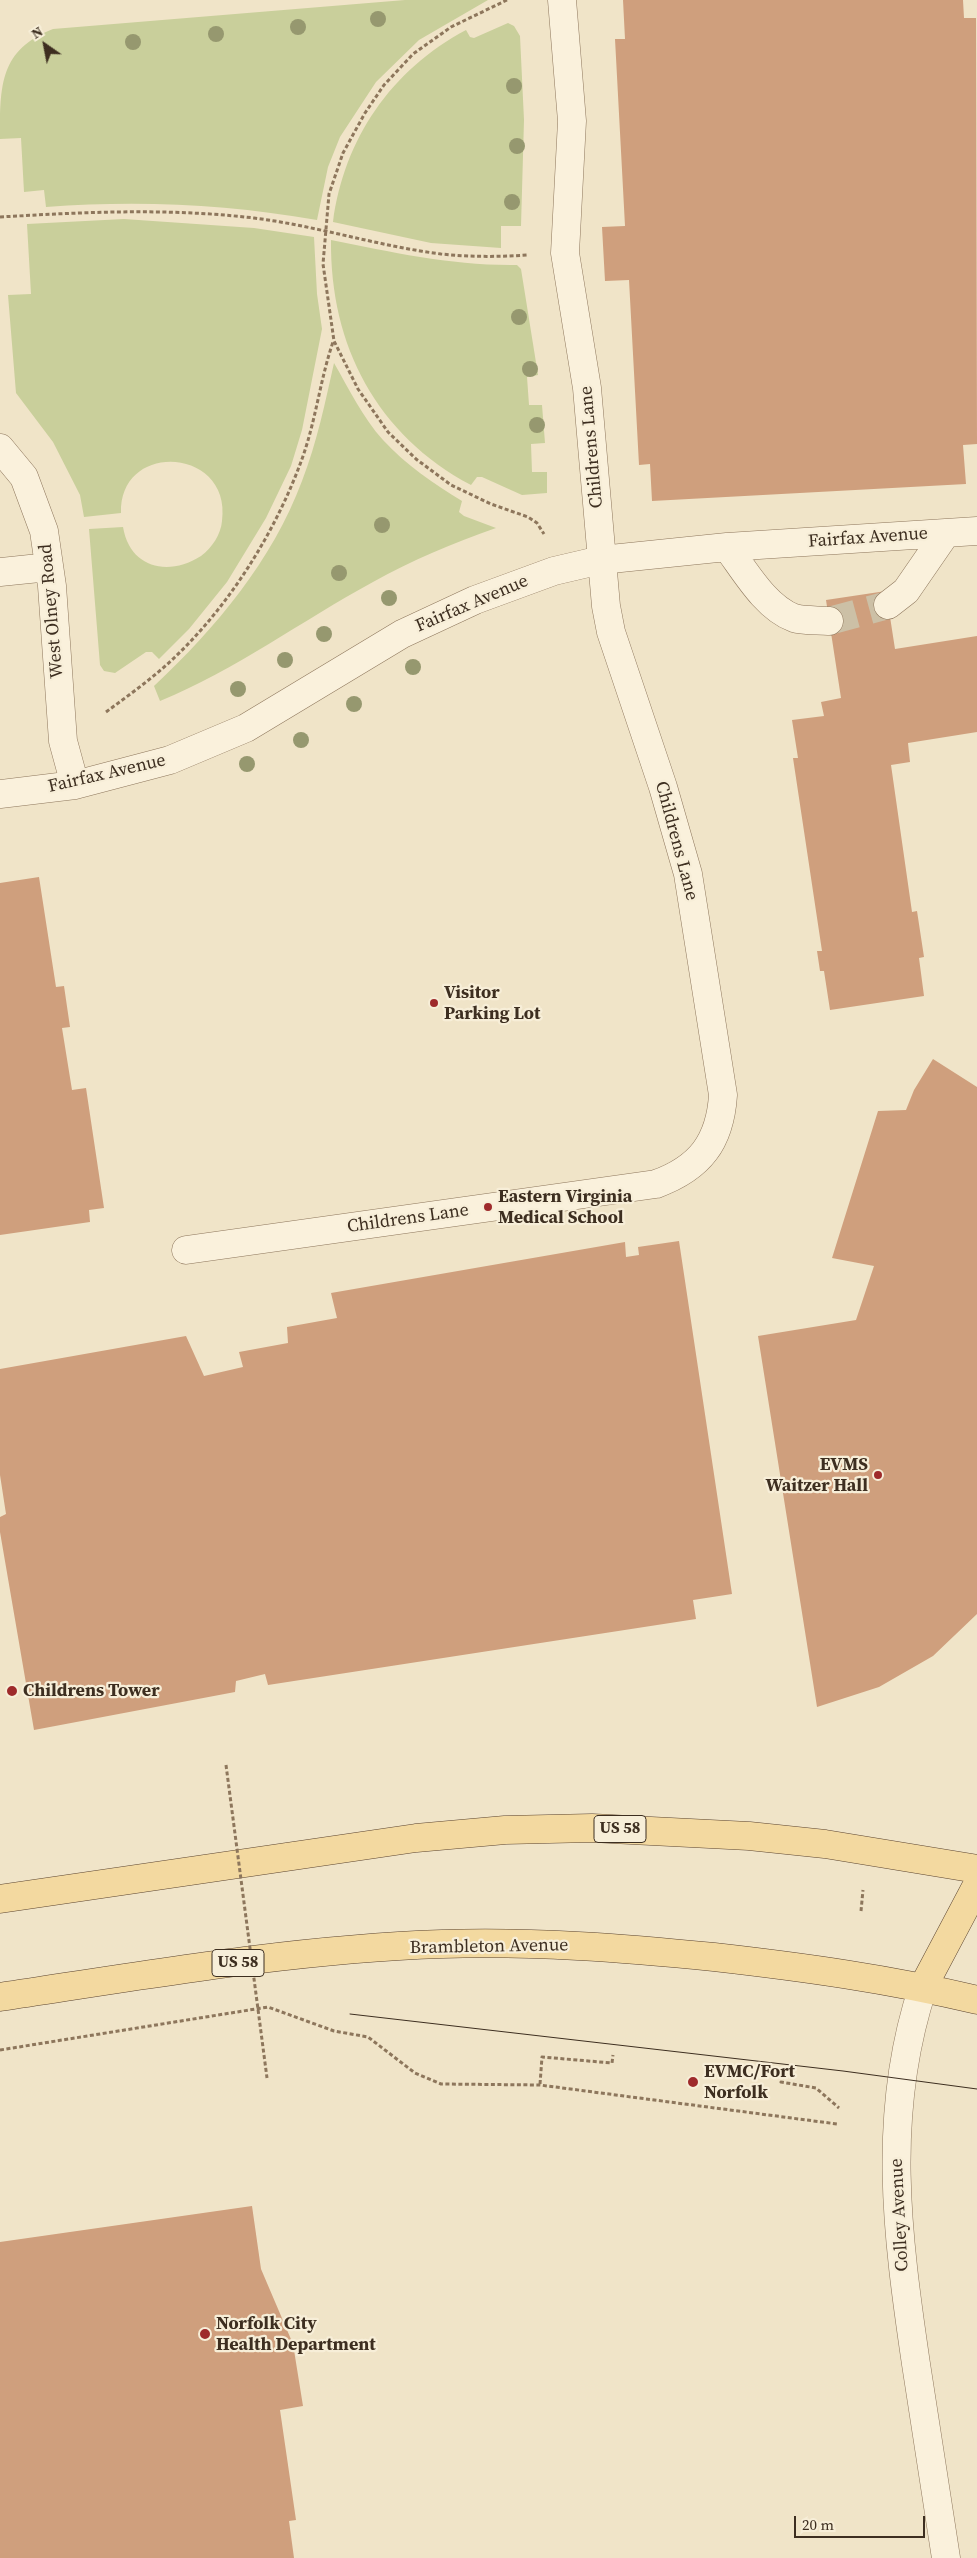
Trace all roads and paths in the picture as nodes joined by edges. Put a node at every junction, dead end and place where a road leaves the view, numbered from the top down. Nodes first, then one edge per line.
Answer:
1 (507, 0) edge
2 (562, 0) edge
3 (0, 217) edge
4 (324, 229) junction
5 (529, 255) dead end
6 (334, 341) junction
7 (0, 448) edge
8 (977, 531) edge
9 (946, 533) junction
10 (546, 536) dead end
11 (727, 547) junction
12 (601, 560) junction
13 (49, 567) junction
14 (0, 572) edge
15 (888, 605) tunnel mouth
16 (829, 621) tunnel mouth
17 (106, 712) dead end
18 (75, 785) junction
19 (0, 794) edge
20 (186, 1250) dead end
21 (226, 1765) dead end
22 (977, 1869) edge
23 (977, 1885) edge
24 (864, 1890) dead end
25 (0, 1899) edge
26 (861, 1911) dead end
27 (923, 1987) junction
28 (0, 1997) edge
29 (977, 2000) edge
30 (0, 2050) edge
31 (614, 2055) dead end
32 (784, 2075) dead end
33 (267, 2078) dead end
34 (540, 2085) junction
35 (838, 2108) dead end
36 (837, 2124) dead end
37 (946, 2558) edge

1 - 4 path
2 - 12 street, Childrens Lane
3 - 4 path
4 - 5 path
4 - 6 path
6 - 10 path
6 - 17 path
7 - 13 street, West Olney Road
8 - 9 street, Fairfax Avenue
9 - 11 street, Fairfax Avenue
9 - 15 street
11 - 12 street, Fairfax Avenue
11 - 16 street
12 - 18 street, Fairfax Avenue
12 - 20 street, Childrens Lane
13 - 14 street
13 - 18 street, West Olney Road
18 - 19 street, Fairfax Avenue
21 - 33 path, bridge
22 - 25 main road, US 58
23 - 27 main road, Colley Avenue
24 - 26 path
27 - 28 main road, Brambleton Avenue / US 58
27 - 29 main road, Brambleton Avenue / US 58
27 - 37 street, Colley Avenue
30 - 34 path
31 - 34 path
32 - 35 path
34 - 36 path

